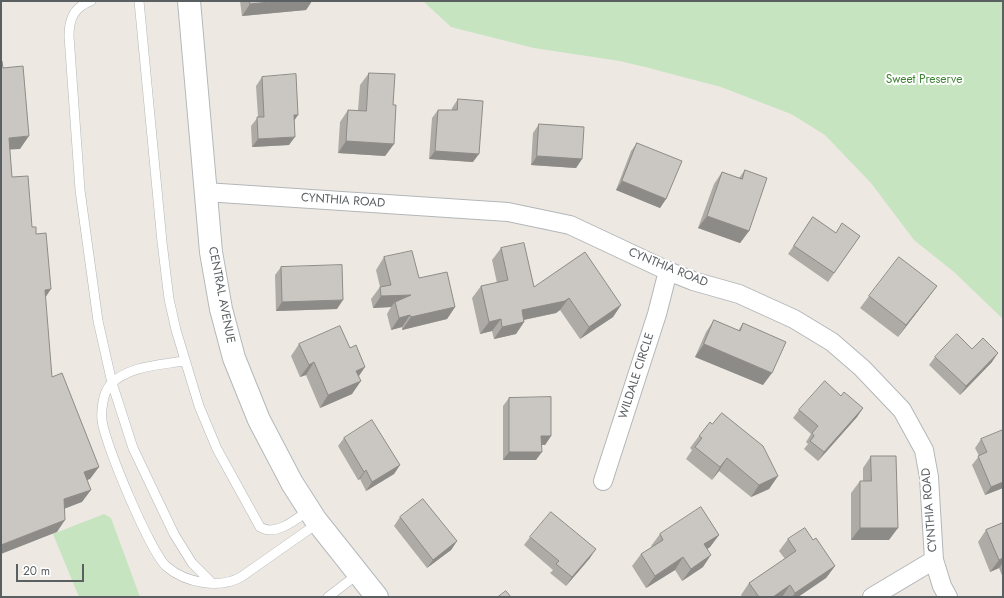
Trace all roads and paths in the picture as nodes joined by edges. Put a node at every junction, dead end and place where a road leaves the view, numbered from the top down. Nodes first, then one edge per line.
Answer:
1 (91, 1) edge
2 (139, 1) edge
3 (189, 1) edge
4 (205, 192) junction
5 (668, 271) junction
6 (184, 361) junction
7 (112, 383) junction
8 (603, 481) dead end
9 (314, 517) junction
10 (934, 560) junction
11 (358, 574) junction
12 (213, 584) junction
13 (328, 597) edge
14 (377, 597) edge
15 (872, 597) edge
16 (948, 597) edge

1 - 7 lane
2 - 6 lane
3 - 4 main road, CENTRAL AVENUE
4 - 5 street, CYNTHIA ROAD
4 - 9 main road, CENTRAL AVENUE
5 - 8 street, WILDALE CIRCLE
5 - 10 street, CYNTHIA ROAD
6 - 7 lane
6 - 9 lane
7 - 12 lane
7 - 12 lane
9 - 11 main road, CENTRAL AVENUE
9 - 12 lane
10 - 15 street
10 - 16 street, CYNTHIA ROAD
11 - 13 lane
11 - 14 main road, CENTRAL AVENUE

